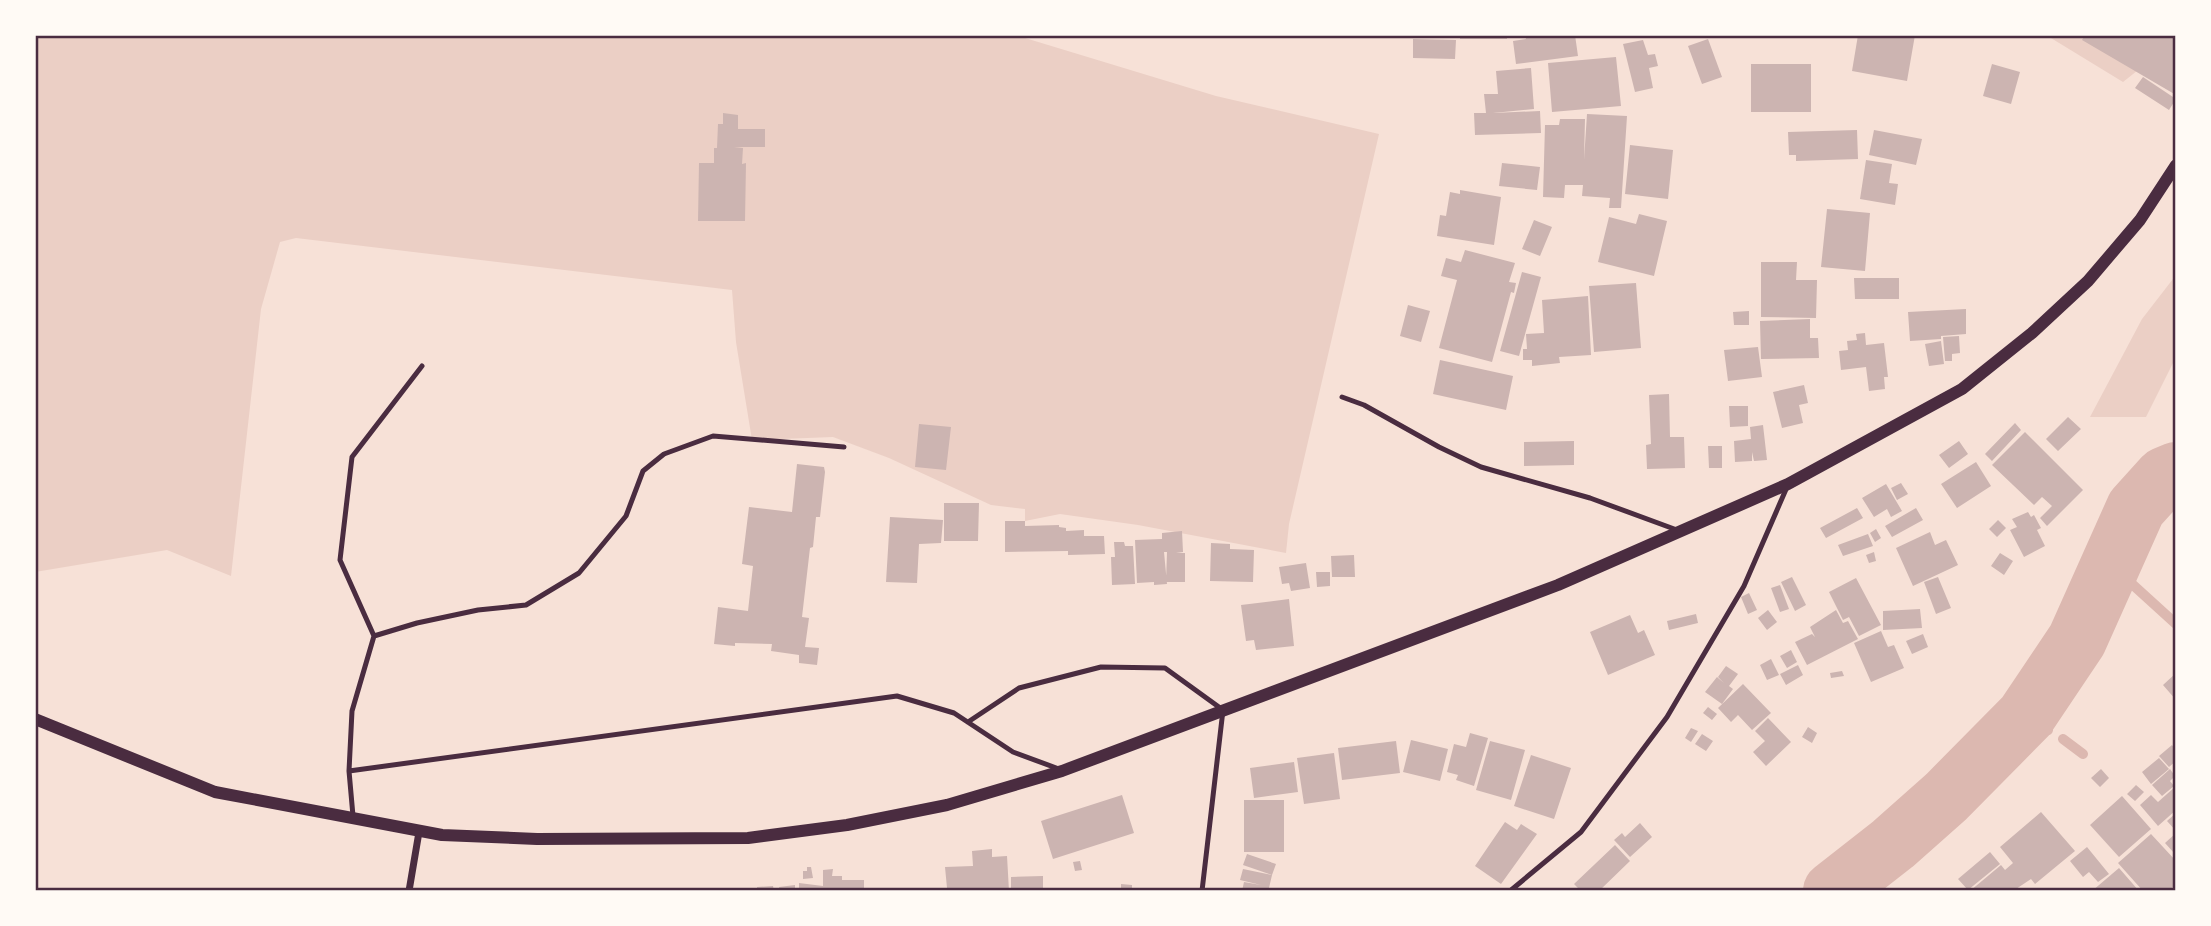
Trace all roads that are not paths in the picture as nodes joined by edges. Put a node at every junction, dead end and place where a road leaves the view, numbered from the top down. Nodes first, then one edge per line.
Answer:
1 (2176, 165) edge
2 (422, 366) dead end
3 (1342, 397) dead end
4 (844, 447) dead end
5 (1788, 484) junction
6 (1680, 531) junction
7 (373, 636) junction
8 (1223, 710) junction
9 (35, 719) edge
10 (968, 722) junction
11 (349, 771) junction
12 (1062, 771) junction
13 (354, 819) junction
14 (419, 832) junction
15 (409, 891) edge
16 (1202, 891) edge
17 (1510, 891) edge

1 - 5 street
2 - 7 lane
3 - 6 lane
4 - 7 lane
5 - 6 street
5 - 17 lane
6 - 8 street
7 - 11 lane
8 - 10 lane
8 - 12 street
8 - 16 lane
9 - 13 street
10 - 11 lane
10 - 12 lane
11 - 13 lane
12 - 14 street
13 - 14 street
14 - 15 street

